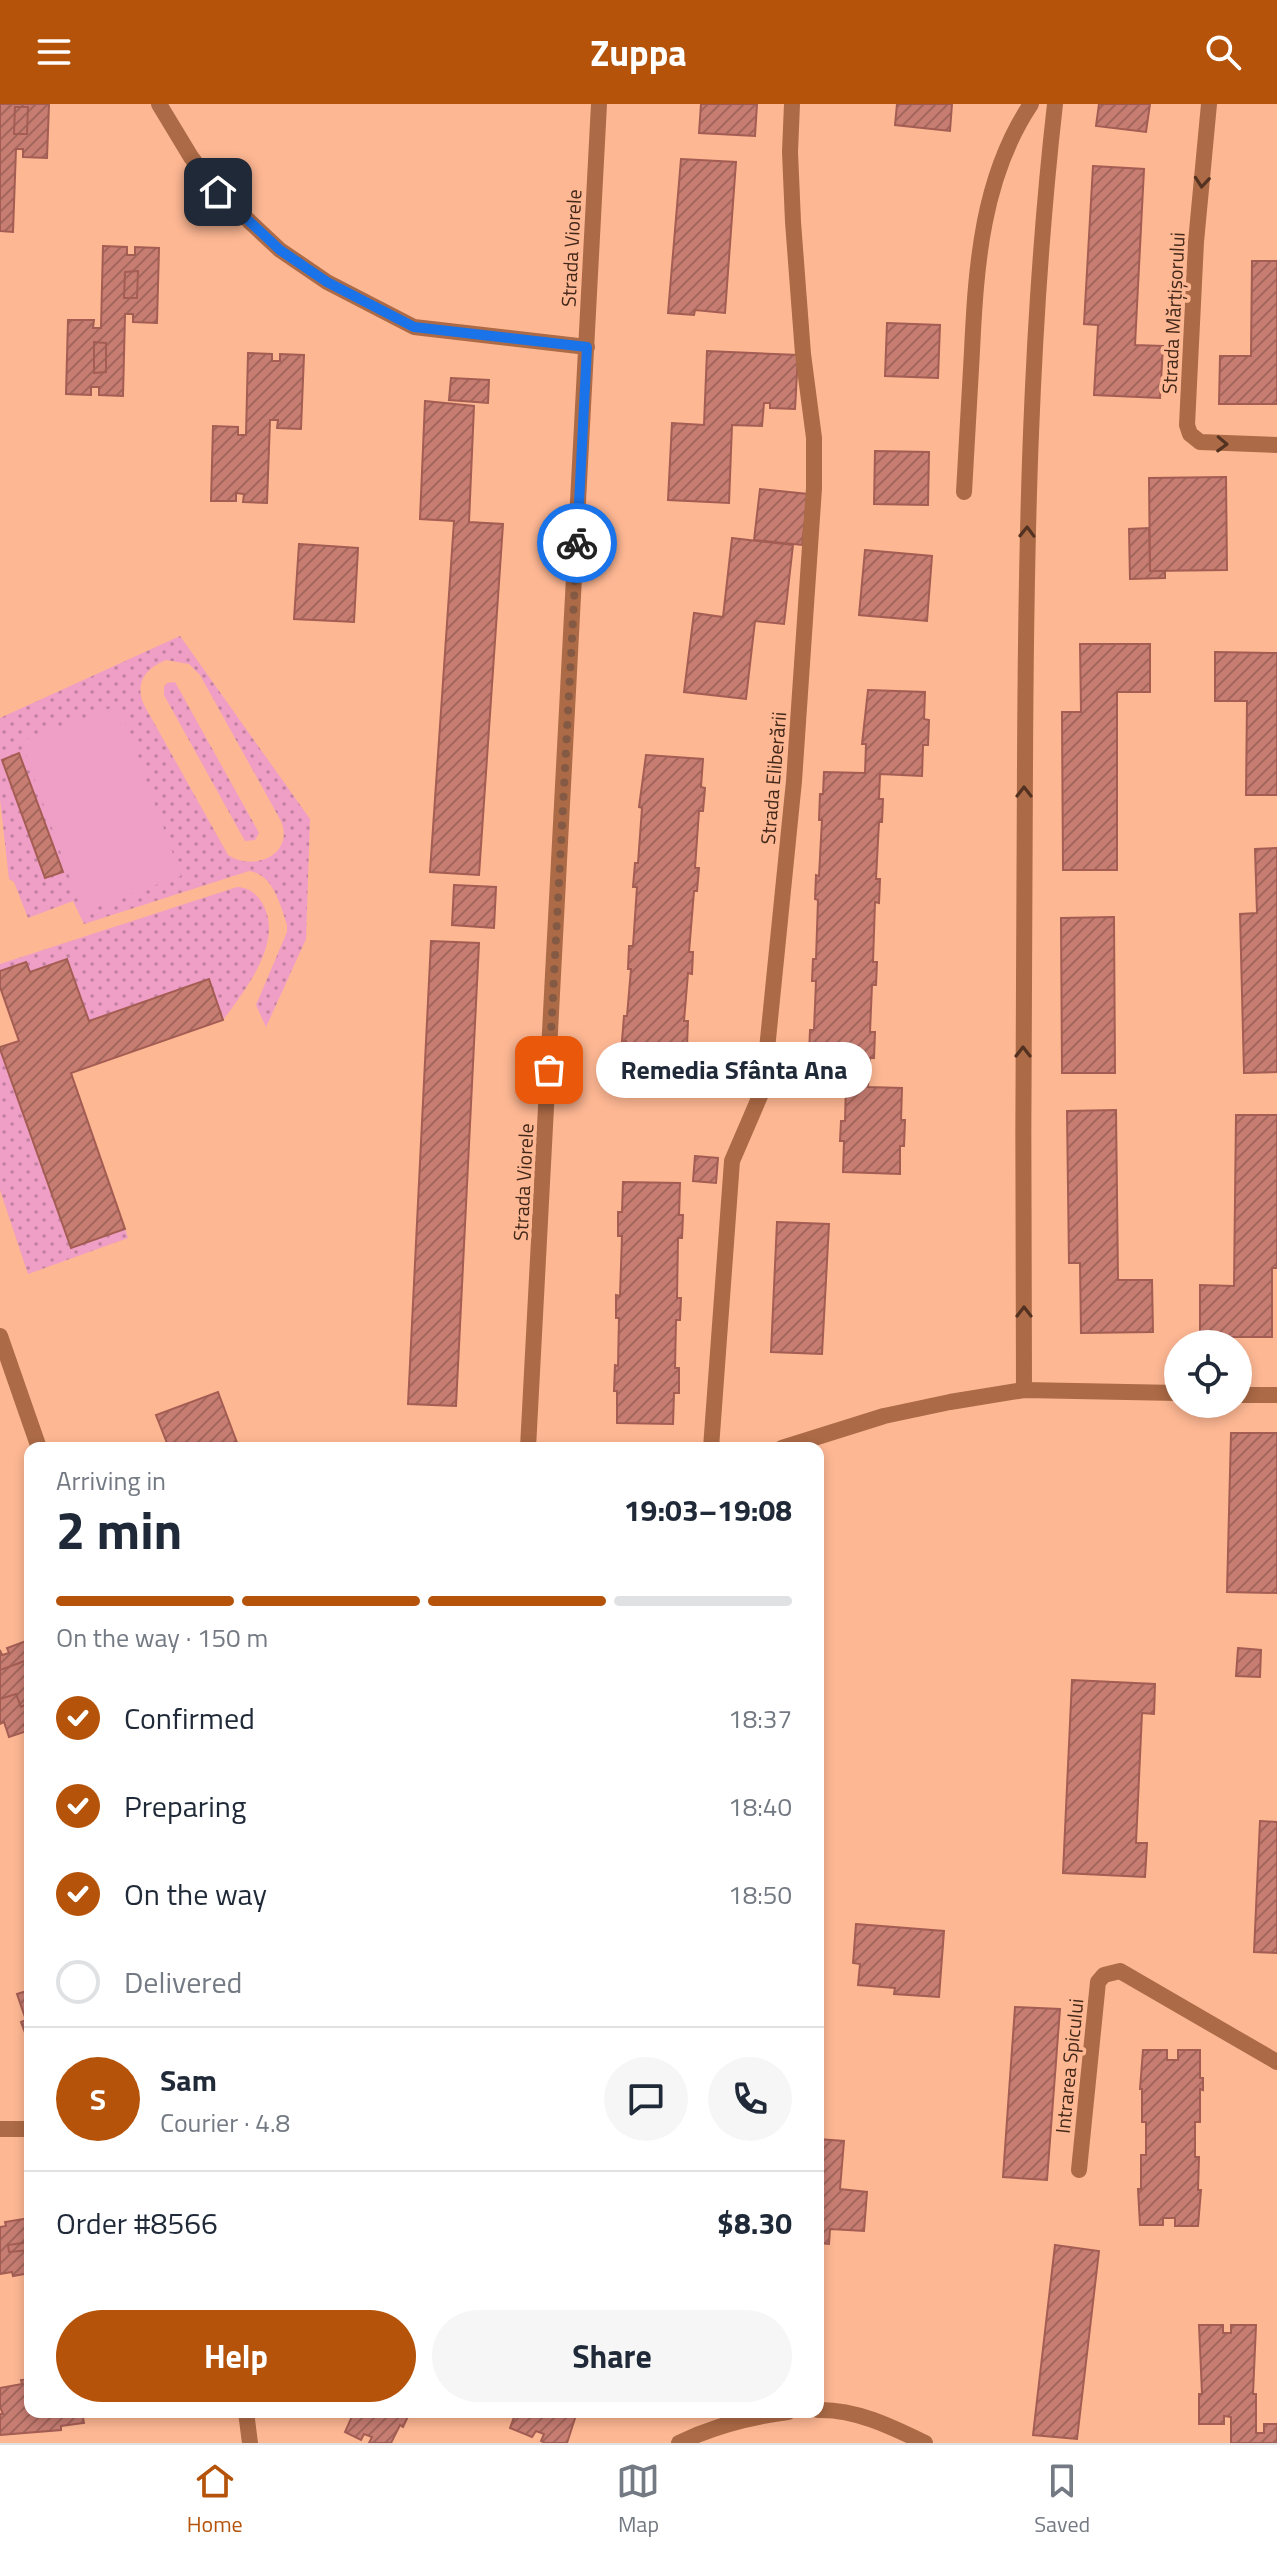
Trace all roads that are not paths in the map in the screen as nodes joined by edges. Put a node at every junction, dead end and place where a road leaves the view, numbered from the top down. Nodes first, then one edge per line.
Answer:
1 (159, 104) edge
2 (599, 104) edge
3 (792, 104) edge
4 (1031, 104) edge
5 (1055, 104) edge
6 (1209, 104) edge
7 (587, 347) junction
8 (1277, 445) edge
9 (964, 492) dead end
10 (0, 1336) edge
11 (1024, 1390) junction
12 (1164, 1393) edge
13 (1252, 1395) edge
14 (1277, 1395) edge
15 (37, 1442) edge
16 (528, 1442) edge
17 (711, 1442) edge
18 (801, 1442) edge
19 (1277, 2062) edge
20 (0, 2129) edge
21 (24, 2129) edge
22 (1079, 2170) dead end
23 (824, 2411) edge
24 (247, 2418) edge
25 (749, 2418) edge
26 (250, 2443) edge
27 (679, 2443) edge
28 (925, 2443) edge

1 - 7 street
2 - 7 street, Strada Viorele
3 - 17 street, Strada Eliberării
4 - 9 street
11 -> 5 street
6 -> 8 street, Strada Mărțișorului
7 - 16 street, Strada Viorele
10 - 15 street
11 - 12 street
11 - 18 street
13 - 14 street
19 - 22 street, Intrarea Spicului
20 - 21 street
23 - 28 street
24 - 26 street
25 - 27 street

